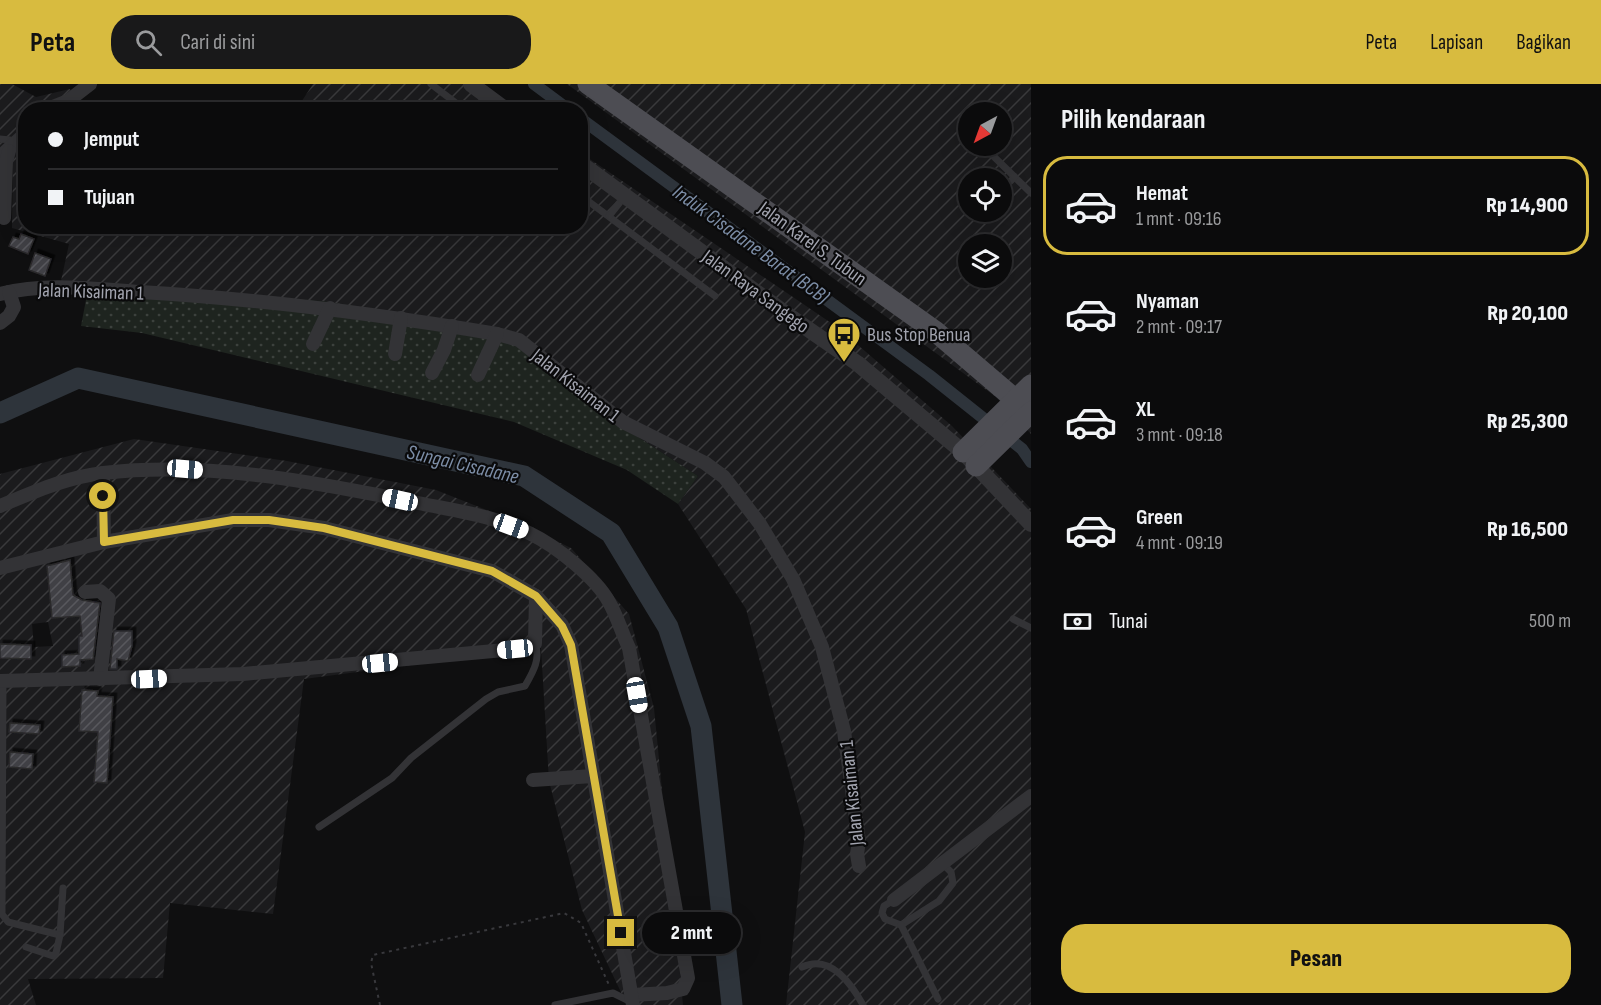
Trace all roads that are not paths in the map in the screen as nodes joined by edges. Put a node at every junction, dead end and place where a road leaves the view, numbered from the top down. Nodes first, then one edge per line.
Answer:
1 (90, 84) edge
2 (431, 84) edge
3 (471, 84) edge
4 (588, 84) edge
5 (65, 102) edge
6 (455, 102) edge
7 (495, 102) edge
8 (0, 139) edge
9 (8, 150) edge
10 (993, 156) edge
11 (588, 169) edge
12 (1015, 177) junction
13 (1012, 180) edge
14 (1031, 193) edge
15 (625, 196) junction
16 (588, 201) edge
17 (609, 216) junction
18 (4, 218) dead end
19 (4, 293) edge
20 (715, 297) dead end
21 (330, 308) junction
22 (401, 318) junction
23 (0, 323) edge
24 (452, 326) junction
25 (497, 334) junction
26 (313, 344) dead end
27 (395, 354) dead end
28 (432, 373) dead end
29 (478, 375) dead end
30 (1023, 406) edge
31 (973, 455) junction
32 (103, 473) junction
33 (0, 506) edge
34 (1031, 524) edge
35 (104, 542) junction
36 (0, 568) edge
37 (85, 592) dead end
38 (536, 596) junction
39 (1013, 620) dead end
40 (1031, 628) edge
41 (536, 643) junction
42 (100, 679) junction
43 (2, 681) edge
44 (593, 776) junction
45 (533, 780) dead end
46 (1031, 796) edge
47 (319, 827) dead end
48 (942, 862) junction
49 (859, 866) dead end
50 (63, 888) dead end
51 (894, 900) joint
52 (901, 925) junction
53 (60, 935) junction
54 (26, 946) dead end
55 (802, 967) dead end
56 (668, 999) edge
57 (938, 999) dead end
58 (633, 1001) edge
59 (555, 1005) edge
60 (863, 1005) edge

1 - 5 street
2 - 6 lane
3 - 7 street
4 - 30 main road, Jalan Karel S. Tubun
8 - 9 lane
9 - 18 street
10 - 12 lane
11 - 15 street, Jalan Raya Sangego
12 - 13 lane
12 - 14 lane
15 - 17 lane
15 - 31 street, Jalan Raya Sangego
16 - 17 lane
17 - 20 lane
19 - 21 street, Jalan Kisaiman 1
19 - 23 street
21 - 22 street, Jalan Kisaiman 1
21 - 26 street
22 - 24 street, Jalan Kisaiman 1
22 - 27 street
24 - 25 street, Jalan Kisaiman 1
24 - 28 street
25 - 29 street
25 - 49 street, Jalan Kisaiman 1
30 - 31 main road
31 - 34 street, Jalan Raya Sangego
32 - 33 street
32 - 35 street
32 - 56 street
35 - 36 street
35 - 38 street
37 - 42 street
38 - 41 street
38 - 44 street
39 - 40 lane
41 - 42 street
41 - 47 lane
42 - 43 street
43 - 53 lane
44 - 45 street
44 - 58 street
46 - 48 street
48 - 51 street
48 - 52 lane
50 - 53 lane
51 - 52 lane
52 - 57 lane
53 - 54 lane
55 - 60 lane
56 - 58 street
58 - 59 lane

